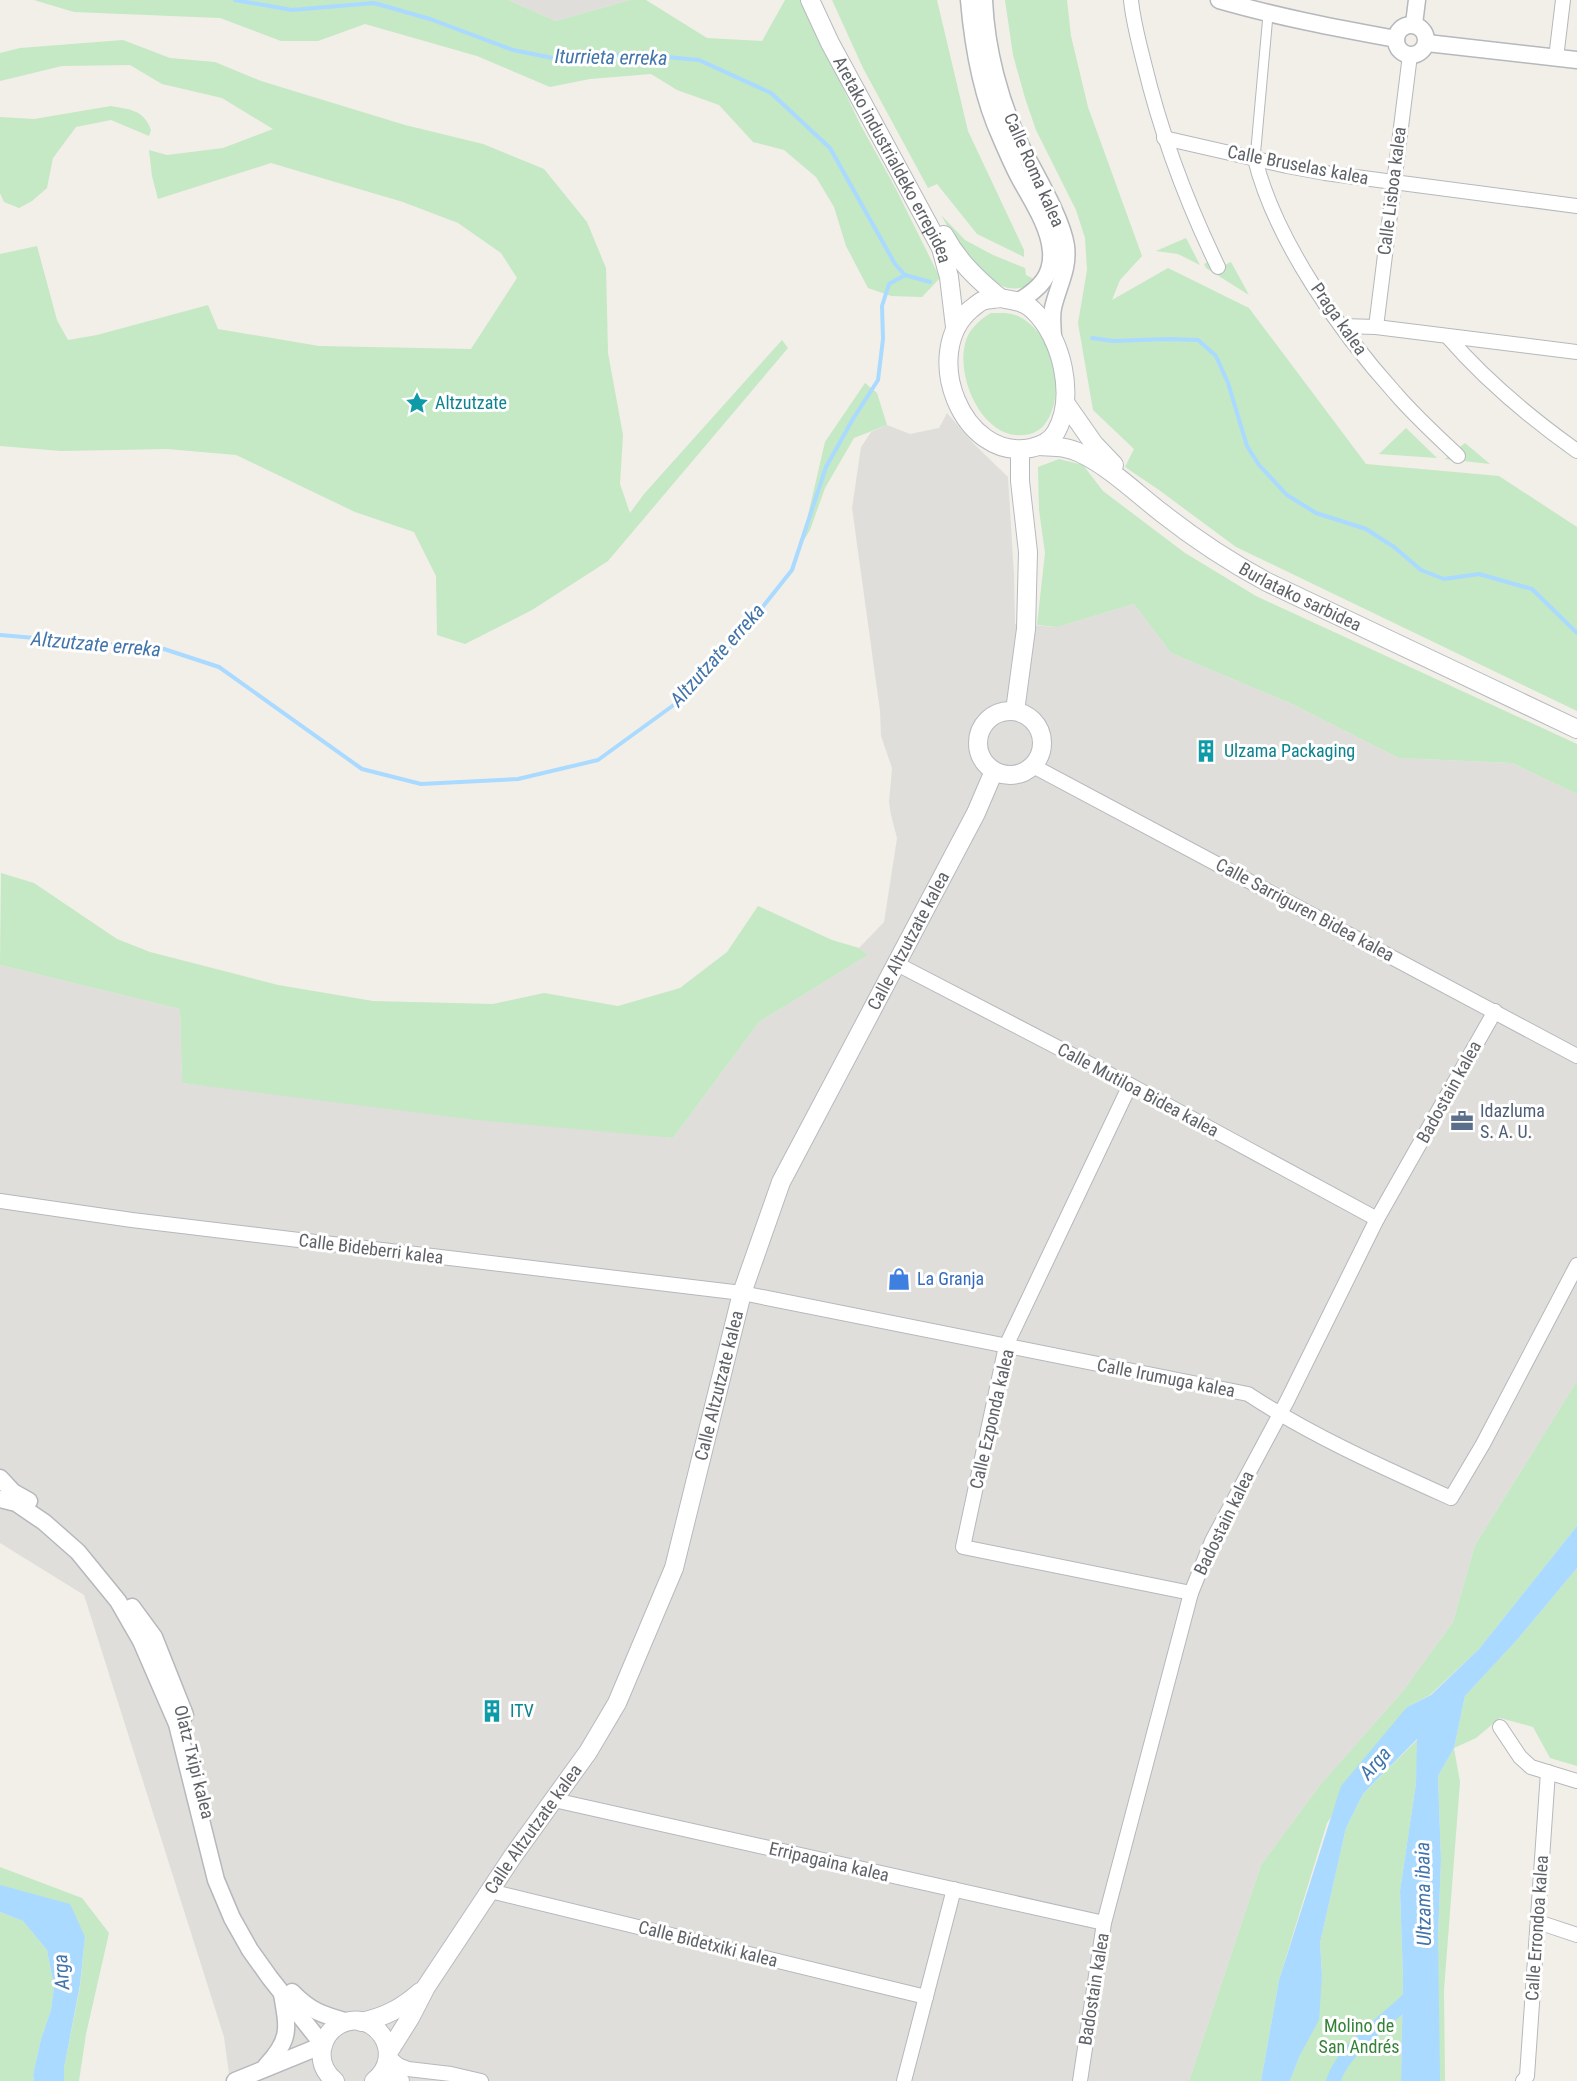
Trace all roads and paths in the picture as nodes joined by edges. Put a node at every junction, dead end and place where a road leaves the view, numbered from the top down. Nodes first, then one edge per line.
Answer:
1 (810, 0) edge
2 (819, 0) edge
3 (969, 0) edge
4 (984, 0) edge
5 (1131, 0) edge
6 (1219, 0) edge
7 (1417, 0) edge
8 (1563, 0) edge
9 (1269, 7) edge
10 (1414, 24) junction
11 (1396, 39) junction
12 (1427, 43) junction
13 (1410, 55) junction
14 (1556, 58) junction
15 (1577, 60) edge
16 (1164, 138) junction
17 (1255, 159) junction
18 (1394, 183) junction
19 (1577, 206) edge
20 (1218, 267) dead end
21 (1000, 298) junction
22 (1019, 301) junction
23 (1342, 326) junction
24 (955, 327) junction
25 (1376, 327) junction
26 (1448, 336) junction
27 (1053, 341) junction
28 (1577, 352) edge
29 (1066, 404) junction
30 (1040, 446) junction
31 (1020, 450) junction
32 (1577, 452) edge
33 (1458, 456) dead end
34 (1015, 711) junction
35 (1577, 718) edge
36 (1577, 729) edge
37 (1033, 766) junction
38 (994, 771) junction
39 (897, 964) junction
40 (1495, 1011) junction
41 (1577, 1056) edge
42 (1130, 1085) junction
43 (0, 1201) edge
44 (1377, 1219) junction
45 (1577, 1265) edge
46 (742, 1293) junction
47 (1006, 1346) junction
48 (1280, 1415) junction
49 (0, 1478) edge
50 (0, 1499) edge
51 (1191, 1593) junction
52 (1500, 1727) dead end
53 (1548, 1772) junction
54 (1577, 1781) edge
55 (554, 1800) junction
56 (954, 1889) junction
57 (490, 1891) junction
58 (1538, 1922) junction
59 (1104, 1923) junction
60 (1577, 1935) edge
61 (426, 1987) junction
62 (282, 1993) junction
63 (926, 1997) junction
64 (354, 2022) junction
65 (323, 2045) junction
66 (384, 2064) edge
67 (270, 2066) junction
68 (330, 2075) edge
69 (235, 2081) edge
70 (400, 2081) edge
71 (481, 2081) edge
72 (904, 2081) edge
73 (1080, 2081) edge
74 (1523, 2081) edge

1 - 24 main road, Aretako industrialdeko errepidea
2 - 21 main road, Aretako industrialdeko errepidea
3 - 22 street, Calle Roma kalea
4 - 27 street, Calle Roma kalea
5 - 16 street
6 - 9 street
7 - 10 street
8 - 14 street
9 - 11 street
9 - 17 street
10 - 11 street
10 - 12 street
11 - 13 street
12 - 13 street
12 - 14 street
13 - 18 street, Calle Lisboa kalea
14 - 15 street
16 - 17 street, Calle Bruselas kalea
16 - 20 street
17 - 18 street, Calle Bruselas kalea
17 - 23 street, Praga kalea
18 - 19 street, Calle Bruselas kalea
18 - 25 street, Calle Lisboa kalea
21 - 22 main road
21 - 24 main road
22 - 27 main road
23 - 25 street
23 - 33 street, Praga kalea
24 - 31 main road
25 - 26 street
26 - 28 street
26 - 32 street
27 - 29 main road
29 - 30 main road
29 - 35 main road, Burlatako sarbidea
30 - 31 main road
30 - 36 main road, Burlatako sarbidea
31 - 34 main road
34 - 37 main road
34 - 38 main road
37 - 38 main road
37 - 40 street, Calle Sarriguren Bidea kalea
38 - 39 main road, Calle Altzutzate kalea
39 - 42 street, Calle Mutiloa Bidea kalea
39 - 46 main road, Calle Altzutzate kalea
40 - 41 street, Calle Sarriguren Bidea kalea
40 - 44 street, Badostain kalea
42 - 44 street, Calle Mutiloa Bidea kalea
42 - 47 street, Calle Ezponda kalea
43 - 46 street, Calle Bideberri kalea
44 - 48 street, Badostain kalea
45 - 48 street, Calle Irumuga kalea
46 - 47 street, Calle Irumuga kalea
46 - 55 main road, Calle Altzutzate kalea
47 - 48 street, Calle Irumuga kalea
47 - 51 street, Calle Ezponda kalea
48 - 51 street, Badostain kalea
49 - 64 street, Olatz Txipi kalea
50 - 62 street, Olatz Txipi kalea
51 - 59 street, Badostain kalea
52 - 53 street
53 - 54 street
53 - 58 street, Calle Errondoa kalea
55 - 56 street, Erripagaina kalea
55 - 57 main road, Calle Altzutzate kalea
56 - 59 street, Erripagaina kalea
56 - 63 street
57 - 61 main road, Calle Altzutzate kalea
57 - 63 street, Calle Bidetxiki kalea
58 - 60 street
58 - 74 street, Calle Errondoa kalea
59 - 73 street, Badostain kalea
61 - 64 main road
61 - 66 main road
62 - 65 street, Olatz Txipi kalea
62 - 67 street
63 - 72 street
64 - 65 main road
64 - 66 main road
65 - 67 street
65 - 68 main road
66 - 70 main road
66 - 71 street
67 - 68 street
67 - 69 street

